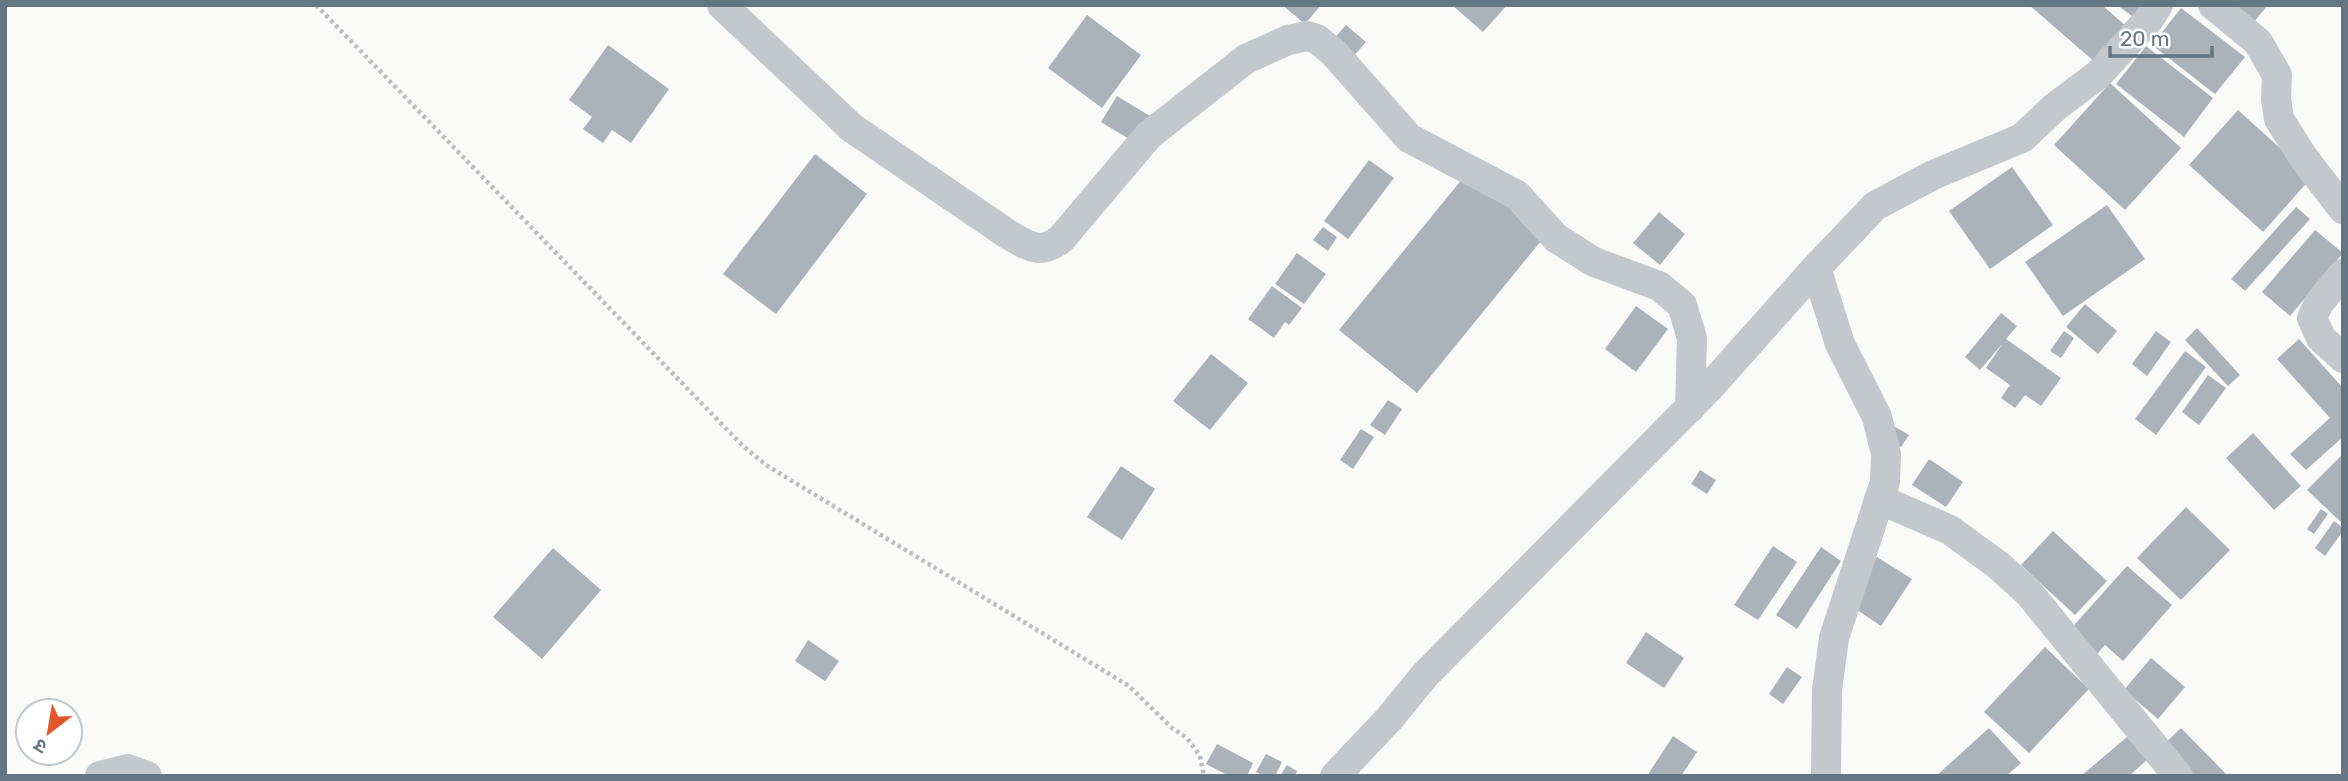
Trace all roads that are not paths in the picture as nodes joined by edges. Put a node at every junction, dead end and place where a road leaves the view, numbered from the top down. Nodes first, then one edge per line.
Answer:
1 (722, 5) edge
2 (2158, 5) edge
3 (2213, 5) edge
4 (2343, 209) edge
5 (1816, 268) junction
6 (2343, 274) edge
7 (2343, 358) edge
8 (1690, 408) junction
9 (1880, 499) junction
10 (100, 776) edge
11 (147, 776) edge
12 (1335, 776) edge
13 (1826, 776) edge
14 (2178, 776) edge

1 - 8 street
2 - 5 street
3 - 4 street
5 - 8 street
5 - 9 street
6 - 7 street
8 - 12 street
9 - 13 street
9 - 14 street
10 - 11 street

